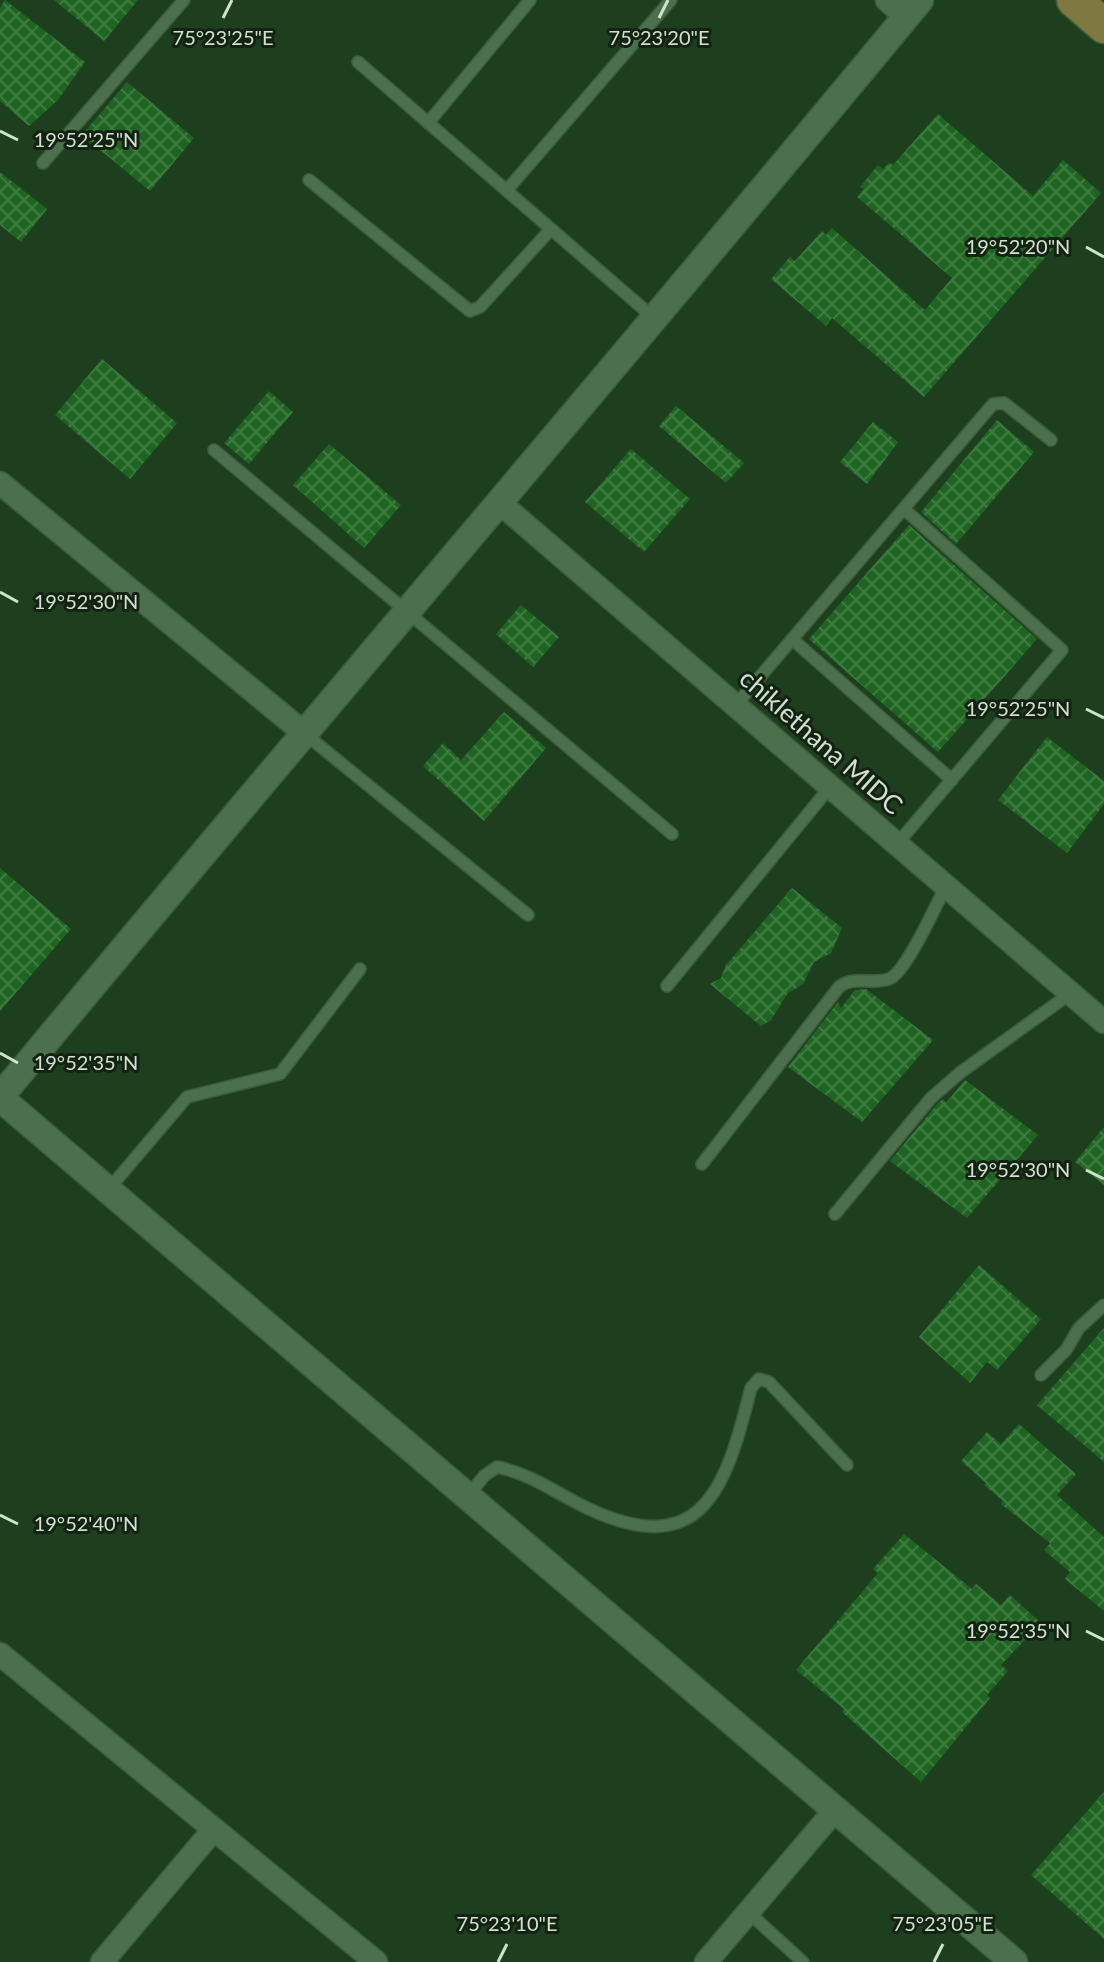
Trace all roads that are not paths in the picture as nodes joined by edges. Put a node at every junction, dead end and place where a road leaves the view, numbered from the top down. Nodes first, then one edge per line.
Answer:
1 (184, 0) edge
2 (530, 0) edge
3 (671, 0) edge
4 (1074, 0) edge
5 (904, 6) edge
6 (1104, 26) edge
7 (358, 62) dead end
8 (428, 123) junction
9 (43, 163) dead end
10 (309, 180) dead end
11 (507, 190) junction
12 (551, 229) junction
13 (655, 319) junction
14 (1051, 440) dead end
15 (214, 450) dead end
16 (0, 483) edge
17 (501, 504) junction
18 (904, 509) junction
19 (408, 610) junction
20 (792, 639) junction
21 (735, 706) junction
22 (303, 732) junction
23 (952, 780) junction
24 (830, 787) junction
25 (672, 834) dead end
26 (897, 844) junction
27 (946, 886) junction
28 (528, 915) dead end
29 (360, 969) dead end
30 (667, 986) dead end
31 (1071, 993) junction
32 (1104, 1022) edge
33 (0, 1098) edge
34 (702, 1164) dead end
35 (108, 1190) junction
36 (835, 1214) dead end
37 (1104, 1305) edge
38 (1041, 1375) dead end
39 (847, 1465) dead end
40 (468, 1497) junction
41 (0, 1654) edge
42 (835, 1810) junction
43 (214, 1829) junction
44 (748, 1912) junction
45 (102, 1962) edge
46 (376, 1962) edge
47 (706, 1962) edge
48 (803, 1962) edge
49 (1014, 1962) edge

1 - 9 lane
2 - 8 lane
3 - 11 lane
4 - 6 main road
5 - 13 street
7 - 8 lane
8 - 11 lane
10 - 12 lane
11 - 12 lane
12 - 13 lane
13 - 17 street
14 - 18 lane
15 - 19 lane
16 - 22 street
17 - 19 street
17 - 21 street, chiklethana MIDC
18 - 20 lane
18 - 23 lane
19 - 22 street
19 - 25 lane
20 - 21 lane
20 - 23 lane
21 - 24 street, chiklethana MIDC
22 - 28 lane
22 - 33 street
23 - 26 lane
24 - 26 street, chiklethana MIDC
24 - 30 lane
26 - 27 street, chiklethana MIDC
27 - 31 street, chiklethana MIDC
27 - 34 lane
29 - 35 lane
31 - 32 street, chiklethana MIDC
31 - 36 lane
33 - 35 street
35 - 40 street
37 - 38 lane
39 - 40 lane
40 - 42 street
41 - 43 street
42 - 44 street
42 - 49 street
43 - 45 street
43 - 46 street
44 - 47 street
44 - 48 lane

